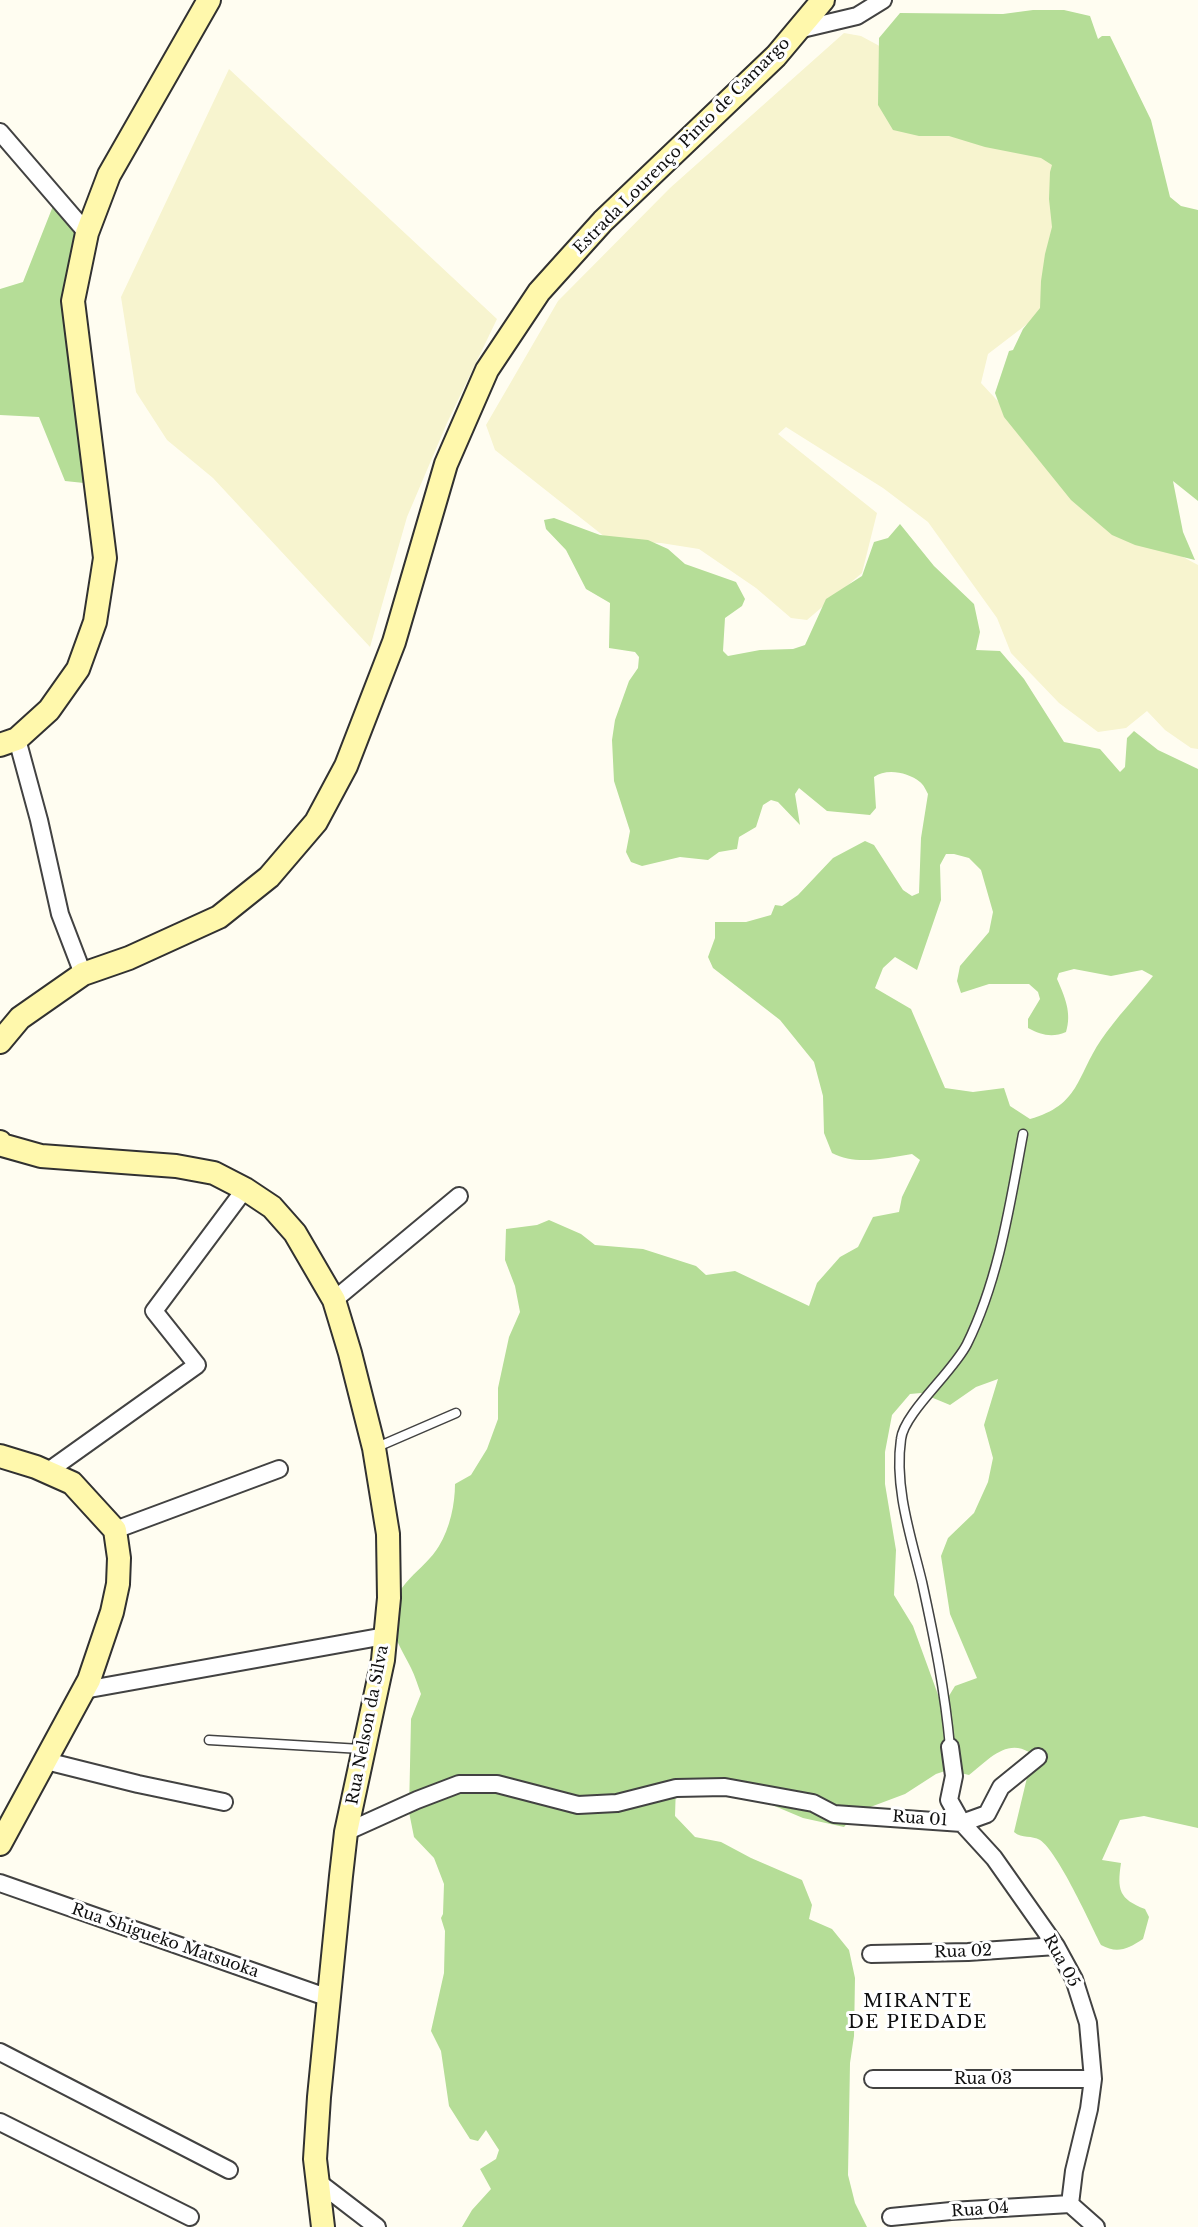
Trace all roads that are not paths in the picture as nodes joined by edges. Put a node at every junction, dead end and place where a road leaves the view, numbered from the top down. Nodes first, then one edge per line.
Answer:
1 (209, 0) edge
2 (823, 0) edge
3 (883, 0) edge
4 (798, 30) junction
5 (0, 132) edge
6 (87, 233) junction
7 (8, 742) edge
8 (83, 974) junction
9 (0, 1042) edge
10 (1023, 1134) dead end
11 (0, 1142) edge
12 (245, 1189) junction
13 (459, 1196) dead end
14 (334, 1300) junction
15 (456, 1413) dead end
16 (374, 1448) junction
17 (0, 1456) edge
18 (279, 1469) dead end
19 (47, 1472) junction
20 (116, 1530) junction
21 (386, 1636) junction
22 (84, 1690) junction
23 (209, 1740) dead end
24 (950, 1747) joint
25 (365, 1750) junction
26 (1038, 1757) dead end
27 (46, 1761) junction
28 (224, 1802) dead end
29 (962, 1823) junction
30 (346, 1832) junction
31 (0, 1844) edge
32 (0, 1883) edge
33 (1056, 1946) junction
34 (871, 1954) dead end
35 (329, 1998) junction
36 (0, 2052) edge
37 (873, 2079) dead end
38 (1093, 2079) junction
39 (0, 2122) edge
40 (229, 2170) dead end
41 (317, 2181) junction
42 (1070, 2204) junction
43 (190, 2217) dead end
44 (891, 2217) dead end
45 (323, 2227) edge
46 (377, 2227) edge
47 (1096, 2227) edge

1 - 6 street
2 - 4 street, Estrada Lourenço Pinto de Camargo
3 - 4 street
4 - 8 street, Estrada Lourenço Pinto de Camargo
5 - 6 street
6 - 7 street
7 - 8 street
8 - 9 street
10 - 24 lane
11 - 12 street, Rua Nelson da Silva
12 - 14 street, Rua Nelson da Silva
12 - 19 street
13 - 14 street
14 - 16 street, Rua Nelson da Silva
15 - 16 lane
16 - 21 street, Rua Nelson da Silva
17 - 19 street
18 - 20 street
19 - 20 street
20 - 22 street
21 - 22 street
21 - 25 street, Rua Nelson da Silva
22 - 27 street
23 - 25 lane
24 - 29 street, Rua 05
25 - 30 street, Rua Nelson da Silva
26 - 29 street, Rua 01
27 - 28 street
27 - 31 street
29 - 30 street, Rua 01
29 - 33 street, Rua 05
30 - 35 street, Rua Nelson da Silva
32 - 35 street, Rua Shigueko Matsuoka
33 - 34 street, Rua 02
33 - 38 street, Rua 05
35 - 41 street, Rua Nelson da Silva
36 - 40 street
37 - 38 street, Rua 03
38 - 42 street, Rua 05
39 - 43 street
41 - 45 street, Rua Nelson da Silva
41 - 46 street
42 - 44 street, Rua 04
42 - 47 street

